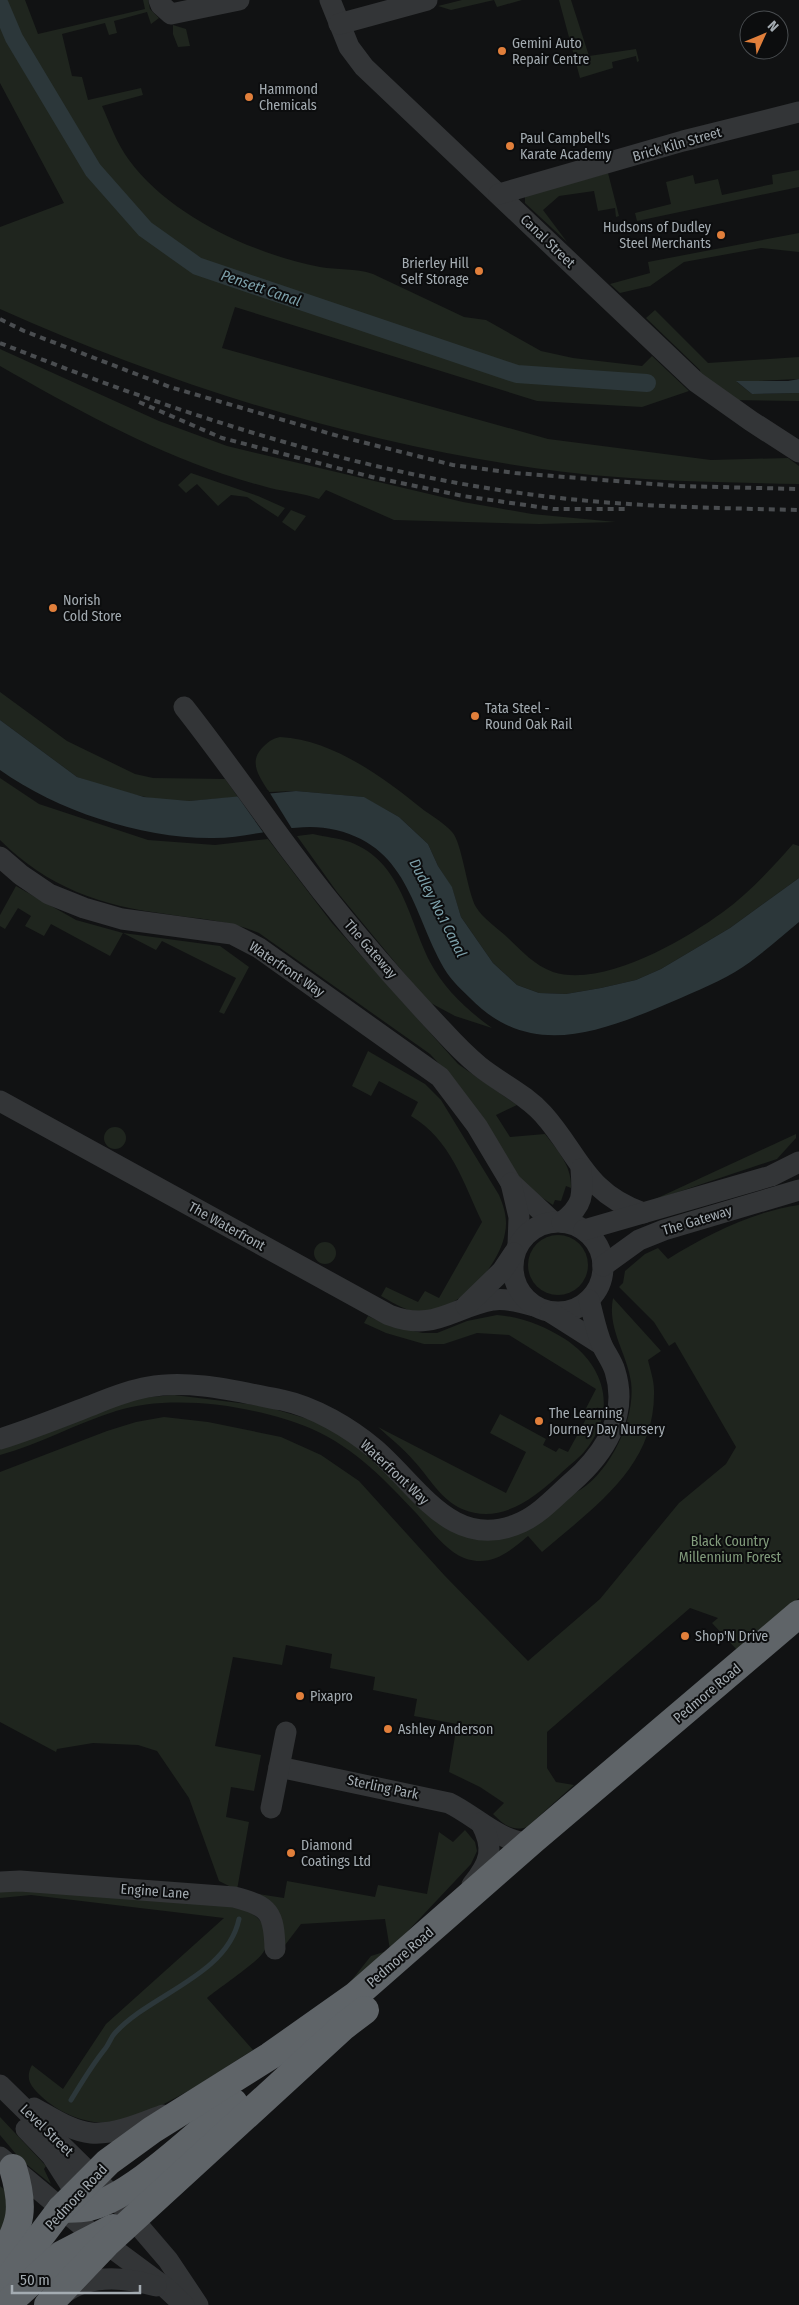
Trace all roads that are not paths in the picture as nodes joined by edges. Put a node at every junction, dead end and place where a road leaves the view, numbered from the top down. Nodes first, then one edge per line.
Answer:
1 (159, 0) edge
2 (239, 0) edge
3 (330, 0) edge
4 (427, 0) edge
5 (339, 24) junction
6 (799, 112) edge
7 (498, 194) junction
8 (799, 452) edge
9 (184, 707) dead end
10 (0, 857) edge
11 (0, 1101) edge
12 (799, 1162) edge
13 (581, 1168) junction
14 (511, 1183) junction
15 (799, 1190) edge
16 (643, 1213) junction
17 (557, 1222) junction
18 (584, 1230) junction
19 (516, 1249) junction
20 (603, 1266) junction
21 (589, 1300) junction
22 (542, 1309) junction
23 (461, 1311) junction
24 (602, 1345) junction
25 (0, 1439) edge
26 (799, 1614) edge
27 (799, 1638) edge
28 (286, 1732) dead end
29 (279, 1767) junction
30 (271, 1808) dead end
31 (481, 1823) junction
32 (530, 1843) junction
33 (0, 1882) edge
34 (448, 1915) junction
35 (275, 1949) dead end
36 (344, 2026) junction
37 (0, 2075) edge
38 (0, 2085) edge
39 (201, 2099) junction
40 (0, 2101) edge
41 (7, 2163) edge
42 (114, 2197) junction
43 (88, 2216) junction
44 (133, 2219) junction
45 (0, 2260) edge
46 (166, 2288) junction
47 (0, 2290) edge
48 (6, 2305) edge
49 (49, 2305) edge
50 (184, 2305) edge
51 (198, 2305) edge

1 - 2 street
3 - 5 street, Canal Street
4 - 5 street
5 - 7 street, Canal Street
6 - 7 street, Brick Kiln Street
7 - 8 street, Canal Street
9 - 13 street, The Gateway
10 - 14 street, Waterfront Way
11 - 23 street, The Waterfront
12 - 16 street, The Gateway
13 - 16 street, The Gateway
13 - 17 street
14 - 17 street, Waterfront Way
14 - 19 street, Waterfront Way
15 - 20 street, The Gateway
16 - 18 street, The Gateway
17 - 18 street, Waterfront Way
17 - 19 street
18 - 20 street
19 - 22 street, Waterfront Way
19 - 23 street, The Waterfront
20 - 21 street
21 - 22 street
21 - 24 street, Waterfront Way
22 - 23 street, The Waterfront
22 - 24 street, Waterfront Way
24 - 25 street, Waterfront Way
26 - 32 highway, Pedmore Road
27 - 36 highway, Pedmore Road
28 - 29 street
29 - 30 street
29 - 31 street, Sterling Park
31 - 32 street, Sterling Park
31 - 34 street
32 - 34 highway, Pedmore Road
33 - 35 street, Engine Lane
34 - 39 highway, Pedmore Road
36 - 42 highway
36 - 44 highway, Pedmore Road
37 - 39 street
38 - 43 street, Level Street
39 - 43 highway, Pedmore Road
40 - 43 street
41 - 43 street
41 - 45 highway
42 - 43 highway
42 - 44 street
43 - 44 highway, Pedmore Road
43 - 46 street
43 - 47 highway, Pedmore Road
43 - 48 highway
43 - 49 highway, Pedmore Road
44 - 51 street
46 - 49 street
46 - 50 street

